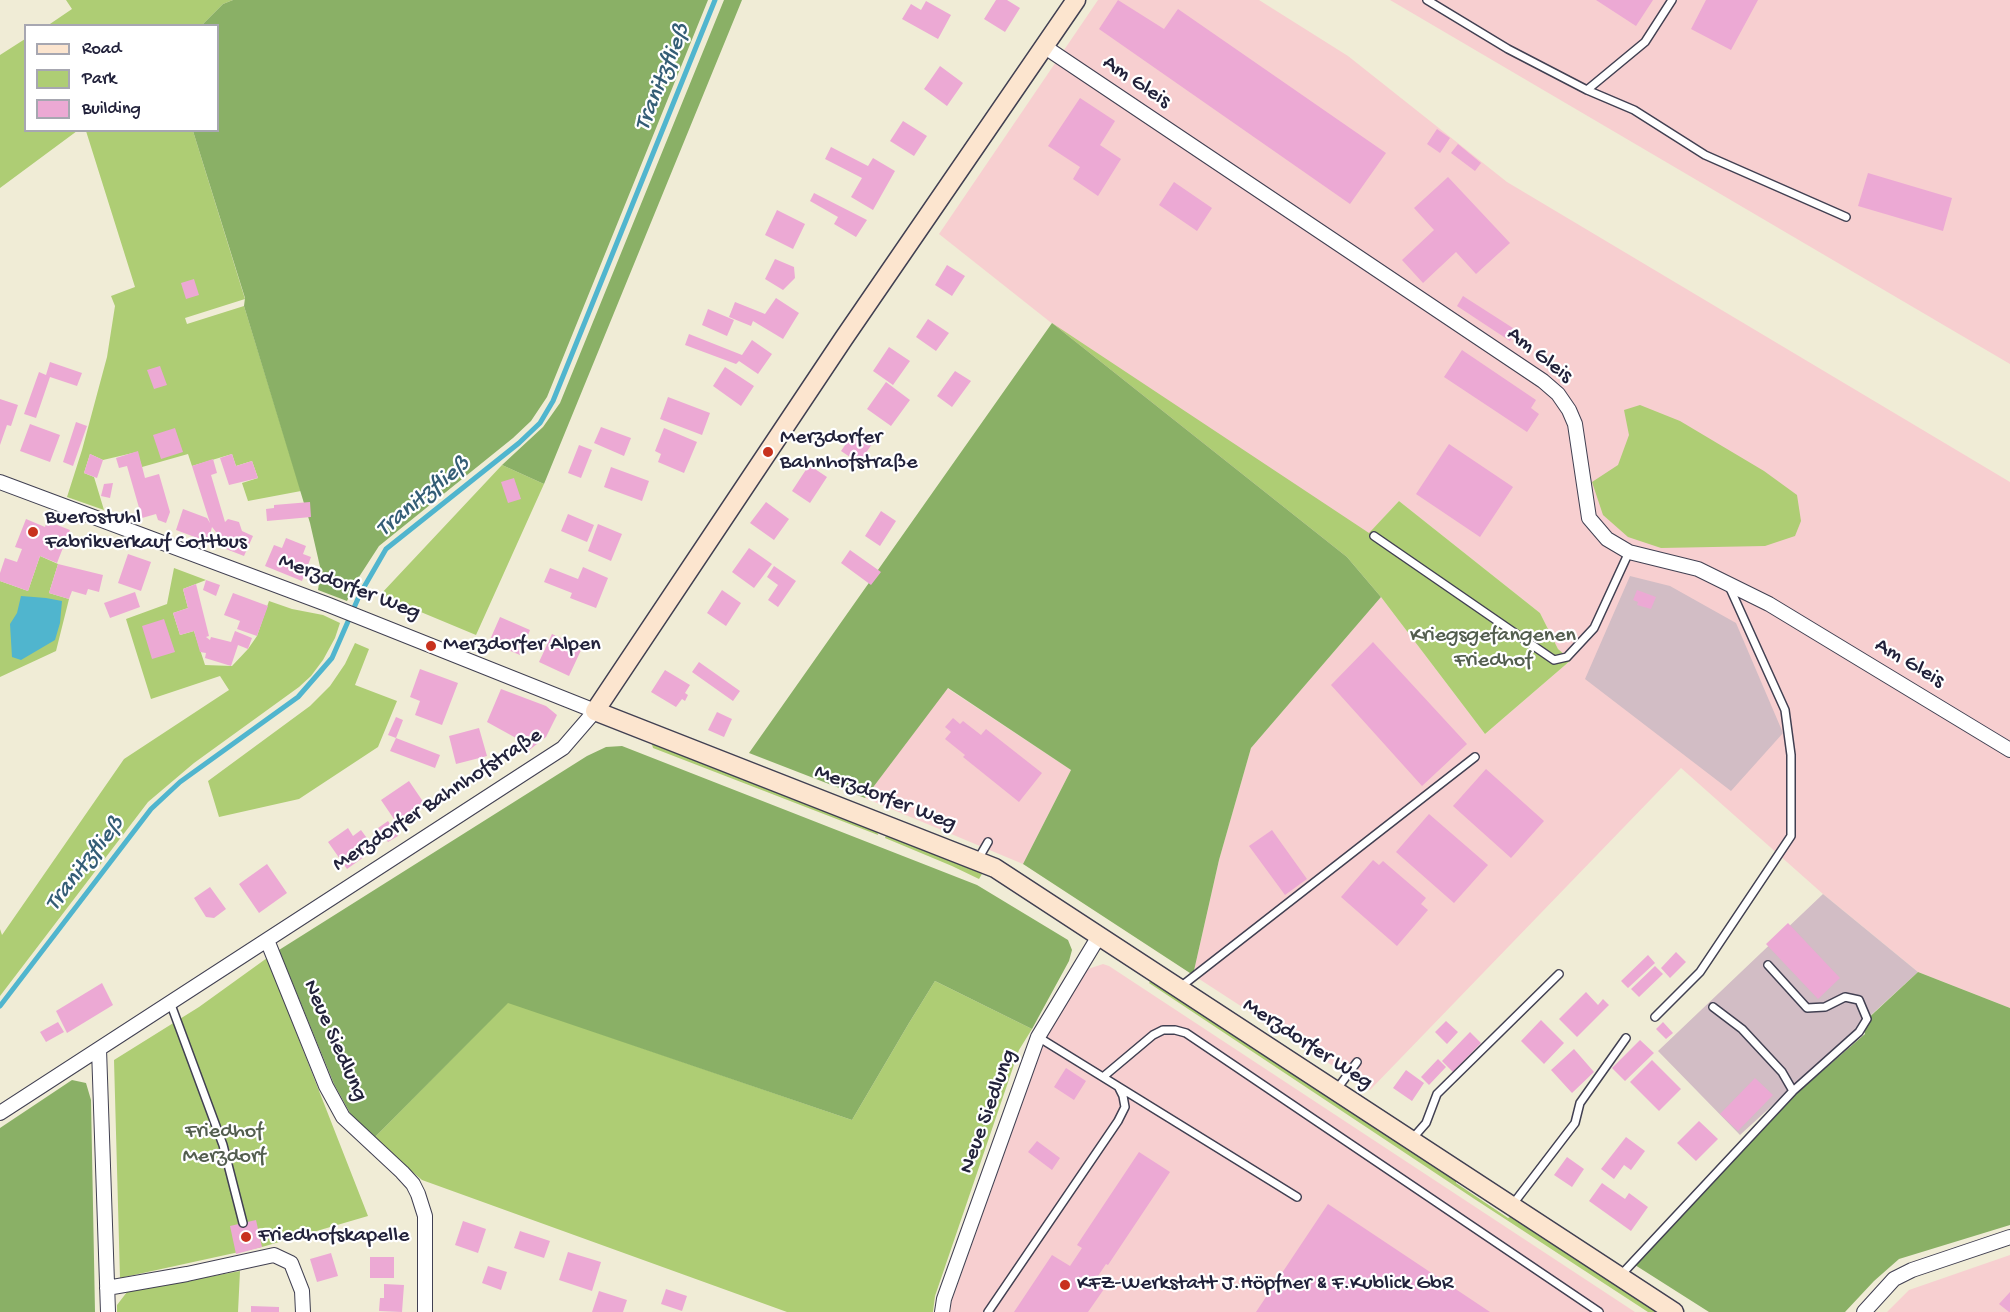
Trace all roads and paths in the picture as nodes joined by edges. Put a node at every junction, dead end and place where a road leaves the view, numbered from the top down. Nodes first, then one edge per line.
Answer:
1 (1076, 0) edge
2 (1427, 0) edge
3 (1672, 0) edge
4 (1045, 47) junction
5 (1587, 90) junction
6 (1846, 217) dead end
7 (0, 482) edge
8 (1374, 536) dead end
9 (1629, 552) junction
10 (1728, 584) junction
11 (595, 711) junction
12 (2010, 750) edge
13 (1475, 757) dead end
14 (988, 842) dead end
15 (977, 861) junction
16 (1099, 936) junction
17 (267, 940) junction
18 (1768, 965) dead end
19 (1559, 974) dead end
20 (1179, 988) junction
21 (170, 1002) junction
22 (1713, 1007) dead end
23 (1655, 1017) dead end
24 (1038, 1037) junction
25 (1626, 1038) dead end
26 (99, 1049) junction
27 (1357, 1062) dead end
28 (1103, 1077) junction
29 (1117, 1086) junction
30 (1793, 1090) junction
31 (1335, 1091) junction
32 (0, 1113) edge
33 (1410, 1141) junction
34 (1297, 1197) dead end
35 (1511, 1206) junction
36 (243, 1223) dead end
37 (2010, 1237) edge
38 (1620, 1276) junction
39 (107, 1288) junction
40 (108, 1312) edge
41 (303, 1312) edge
42 (425, 1312) edge
43 (942, 1312) edge
44 (988, 1312) edge
45 (1599, 1312) edge
46 (1674, 1312) edge
47 (1864, 1312) edge

1 - 4 street, Merzdorfer Bahnhofstraße
2 - 5 lane
3 - 5 lane
4 - 9 street, Am Gleis
4 - 11 street, Merzdorfer Bahnhofstraße
5 - 6 lane
7 - 11 street, Merzdorfer Weg
8 - 9 lane
9 - 10 street, Am Gleis
10 - 12 street, Am Gleis
10 - 23 lane
11 - 15 street, Merzdorfer Weg
11 - 17 street, Merzdorfer Bahnhofstraße
13 - 20 lane
14 - 15 lane
15 - 16 street, Merzdorfer Weg
16 - 20 street, Merzdorfer Weg
16 - 24 street, Neue Siedlung
17 - 21 street, Merzdorfer Bahnhofstraße
17 - 42 street, Neue Siedlung
18 - 30 lane
19 - 33 lane
20 - 31 street, Merzdorfer Weg
21 - 26 street, Merzdorfer Bahnhofstraße
21 - 36 lane
22 - 30 lane
24 - 28 lane
24 - 43 street, Neue Siedlung
25 - 35 lane
26 - 32 street, Merzdorfer Bahnhofstraße
26 - 39 street
27 - 31 lane
28 - 29 lane
28 - 45 lane
29 - 34 lane
29 - 44 lane
30 - 38 lane
31 - 33 street, Merzdorfer Weg
33 - 35 street, Merzdorfer Weg
35 - 38 street, Merzdorfer Weg
37 - 47 street
38 - 46 street, Merzdorfer Weg
39 - 40 street
39 - 41 street

